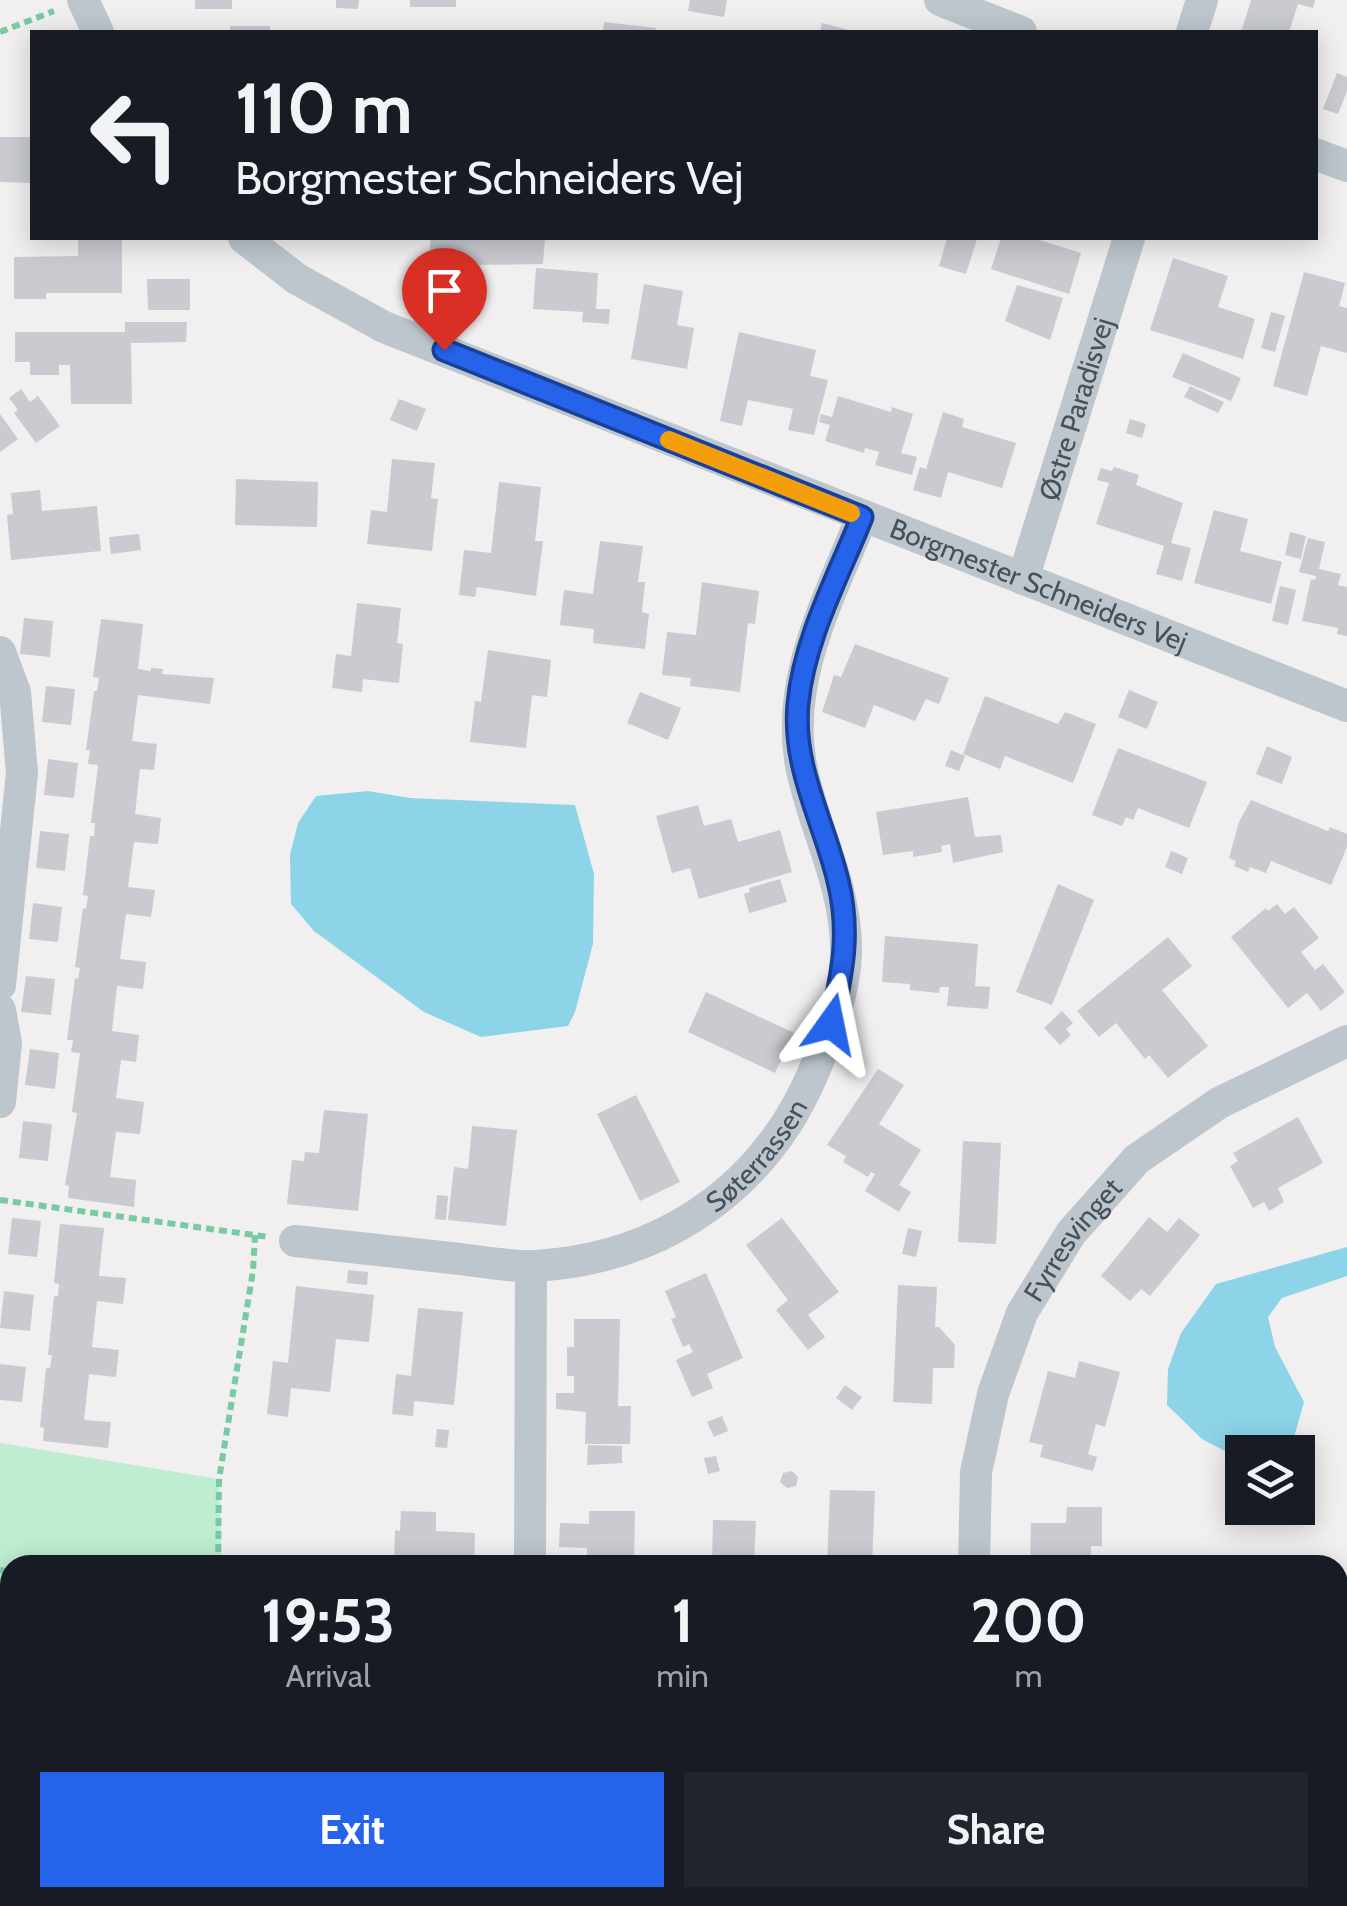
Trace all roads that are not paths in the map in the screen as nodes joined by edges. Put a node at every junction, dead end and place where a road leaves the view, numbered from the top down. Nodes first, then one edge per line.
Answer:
1 (84, 0) edge
2 (940, 0) edge
3 (1202, 0) edge
4 (97, 30) edge
5 (1016, 30) edge
6 (1193, 30) edge
7 (1318, 155) edge
8 (1347, 166) edge
9 (247, 240) edge
10 (1128, 240) edge
11 (862, 517) junction
12 (1023, 579) junction
13 (0, 652) edge
14 (1347, 706) edge
15 (0, 985) edge
16 (0, 1010) edge
17 (1347, 1041) edge
18 (0, 1102) edge
19 (295, 1241) road end
20 (531, 1266) junction
21 (530, 1555) edge
22 (974, 1555) edge

1 - 4 street
2 - 5 street
3 - 6 street
7 - 8 street
9 - 11 street, Borgmester Schneiders Vej
10 - 12 street, Østre Paradisvej
11 - 12 street, Borgmester Schneiders Vej
11 - 20 street, Søterrassen
12 - 14 street, Borgmester Schneiders Vej
13 - 15 street
16 - 18 street
17 - 22 street, Fyrresvinget
19 - 20 street, Søterrassen
20 - 21 street

